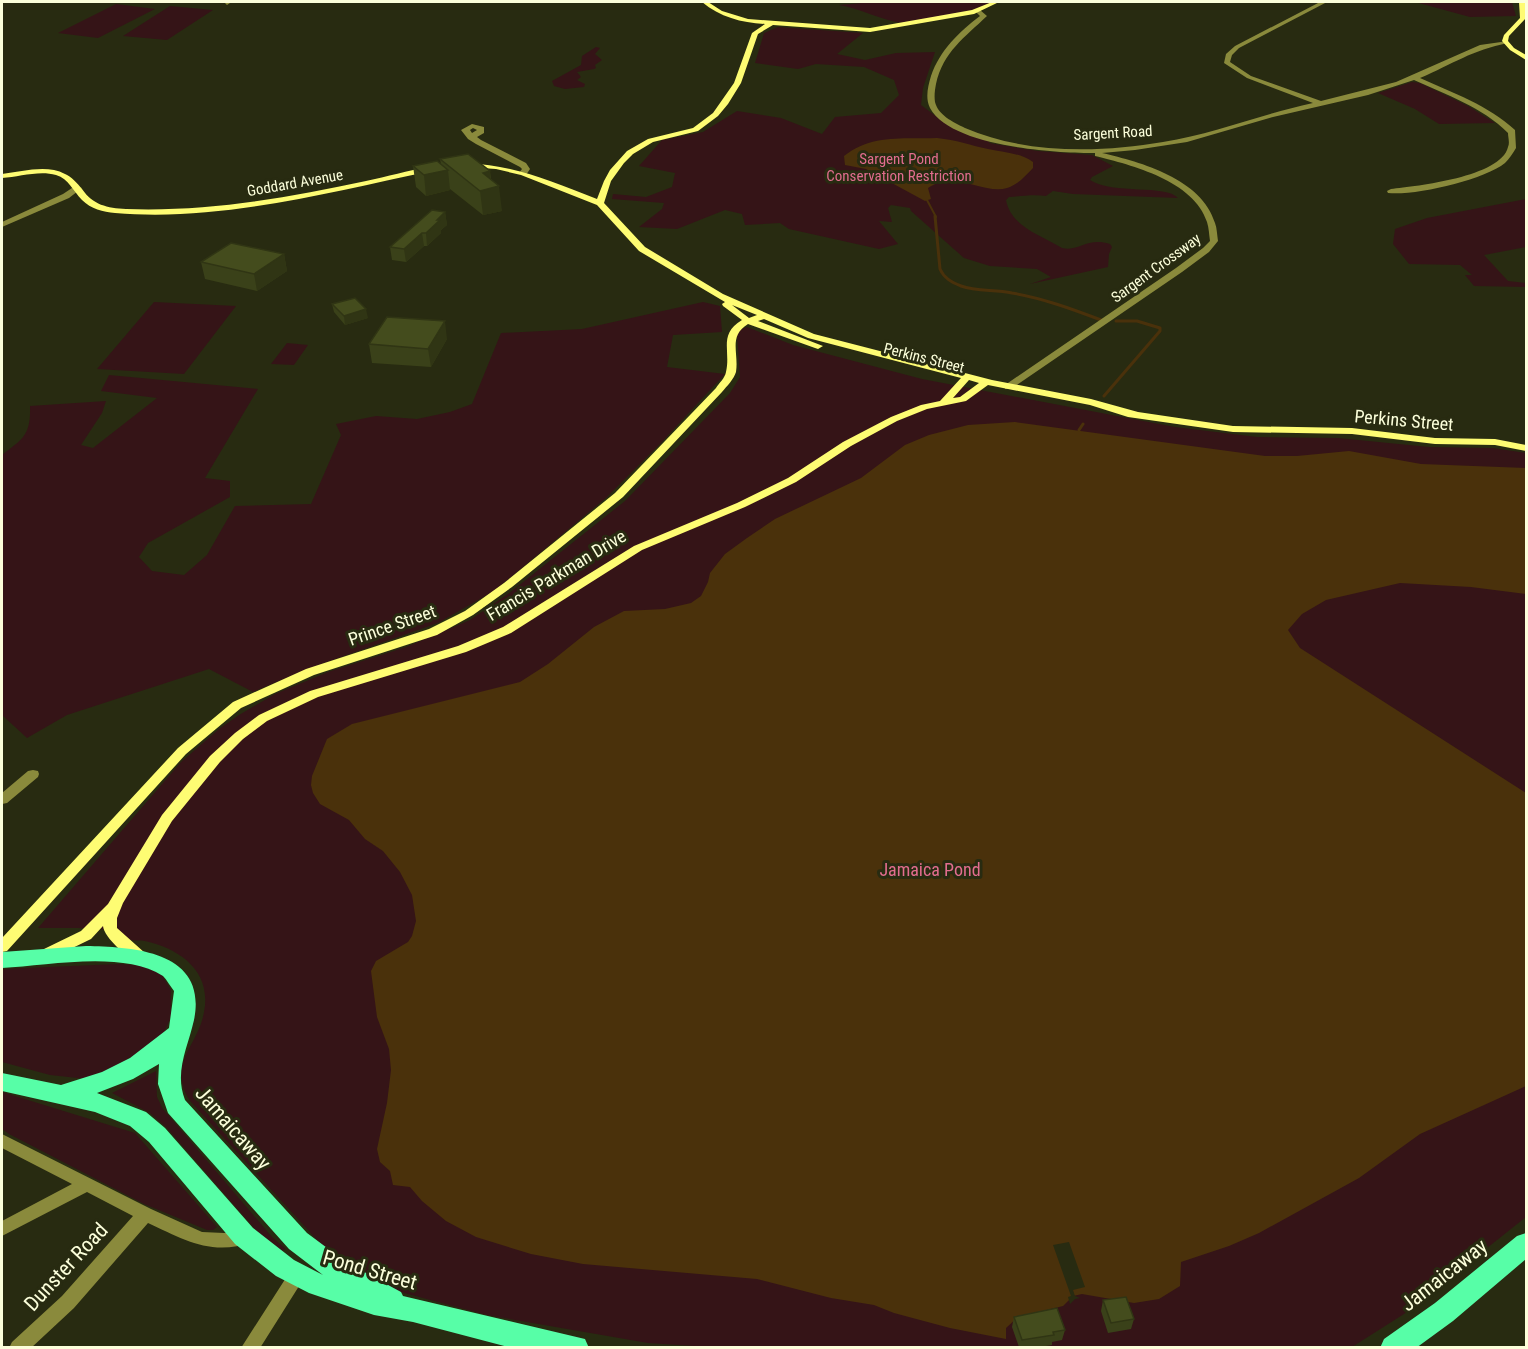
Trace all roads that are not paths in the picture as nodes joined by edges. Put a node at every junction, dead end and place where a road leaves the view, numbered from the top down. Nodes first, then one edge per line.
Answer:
1 (705, 2) edge
2 (996, 2) edge
3 (1324, 2) edge
4 (1522, 2) edge
5 (978, 11) junction
6 (747, 21) junction
7 (773, 24) junction
8 (755, 33) junction
9 (1506, 42) junction
10 (1527, 58) edge
11 (1415, 78) junction
12 (1321, 103) junction
13 (471, 136) dead end
14 (1130, 148) junction
15 (1078, 150) junction
16 (1127, 161) junction
17 (453, 166) edge
18 (442, 167) edge
19 (523, 173) junction
20 (2, 176) edge
21 (78, 188) junction
22 (1390, 191) dead end
23 (600, 203) junction
24 (2, 225) edge
25 (720, 296) junction
26 (729, 308) junction
27 (764, 316) junction
28 (748, 321) junction
29 (736, 329) junction
30 (965, 380) junction
31 (983, 385) junction
32 (1008, 387) junction
33 (944, 402) junction
34 (1134, 414) junction
35 (1527, 448) edge
36 (33, 774) dead end
37 (2, 800) edge
38 (116, 902) junction
39 (2, 947) edge
40 (140, 957) junction
41 (39, 958) junction
42 (2, 960) edge
43 (178, 1033) junction
44 (2, 1082) edge
45 (61, 1094) junction
46 (2, 1141) edge
47 (86, 1185) junction
48 (145, 1214) junction
49 (2, 1229) edge
50 (246, 1237) junction
51 (1523, 1253) edge
52 (297, 1275) junction
53 (413, 1310) junction
54 (18, 1347) edge
55 (250, 1347) edge
56 (576, 1347) edge
57 (1393, 1347) edge

1 - 6 main road
2 - 5 main road
3 - 12 street
4 - 9 main road
5 - 7 main road
5 - 15 street, Sargent Road
6 - 7 main road
6 - 8 main road
7 - 8 main road
8 - 23 main road
9 - 10 main road
9 - 11 street, Sargent Road
11 - 12 street, Sargent Road
11 - 22 street
12 - 14 street, Sargent Road
13 - 19 street
14 - 15 street, Sargent Road
14 - 16 street
15 - 16 street, Sargent Crossway
16 - 32 street, Sargent Crossway
17 - 19 main road
18 - 21 main road, Goddard Avenue
19 - 23 main road
20 - 21 main road, Goddard Avenue
21 - 24 street
23 - 25 main road, Perkins Street
25 - 26 main road, Perkins Street
25 - 27 main road, Perkins Street
26 - 28 main road, Perkins Street
26 - 29 main road
27 - 28 main road
27 - 30 main road, Perkins Street
28 - 29 main road
28 - 30 main road, Perkins Street
29 - 39 main road, Prince Street
30 - 31 main road, Perkins Street
30 - 33 main road, Francis Parkman Drive
31 - 32 main road, Perkins Street
31 - 33 main road, Francis Parkman Drive
31 - 34 main road, Perkins Street
32 - 34 main road, Perkins Street
33 - 38 main road, Francis Parkman Drive
34 - 35 main road, Perkins Street
36 - 37 street
38 - 40 main road, Francis Parkman Drive
38 - 41 main road, Francis Parkman Drive
40 - 41 highway, Jamaicaway
40 - 43 highway, Jamaicaway
41 - 42 highway, Jamaicaway
43 - 45 highway
43 - 53 highway, Jamaicaway
44 - 45 highway
45 - 50 highway
46 - 47 street
47 - 48 street
47 - 49 street
48 - 50 street
48 - 54 street, Dunster Road
50 - 52 highway, Pond Street
51 - 57 highway, Jamaicaway
52 - 53 highway, Pond Street
52 - 55 street
53 - 56 highway, Pond Street

